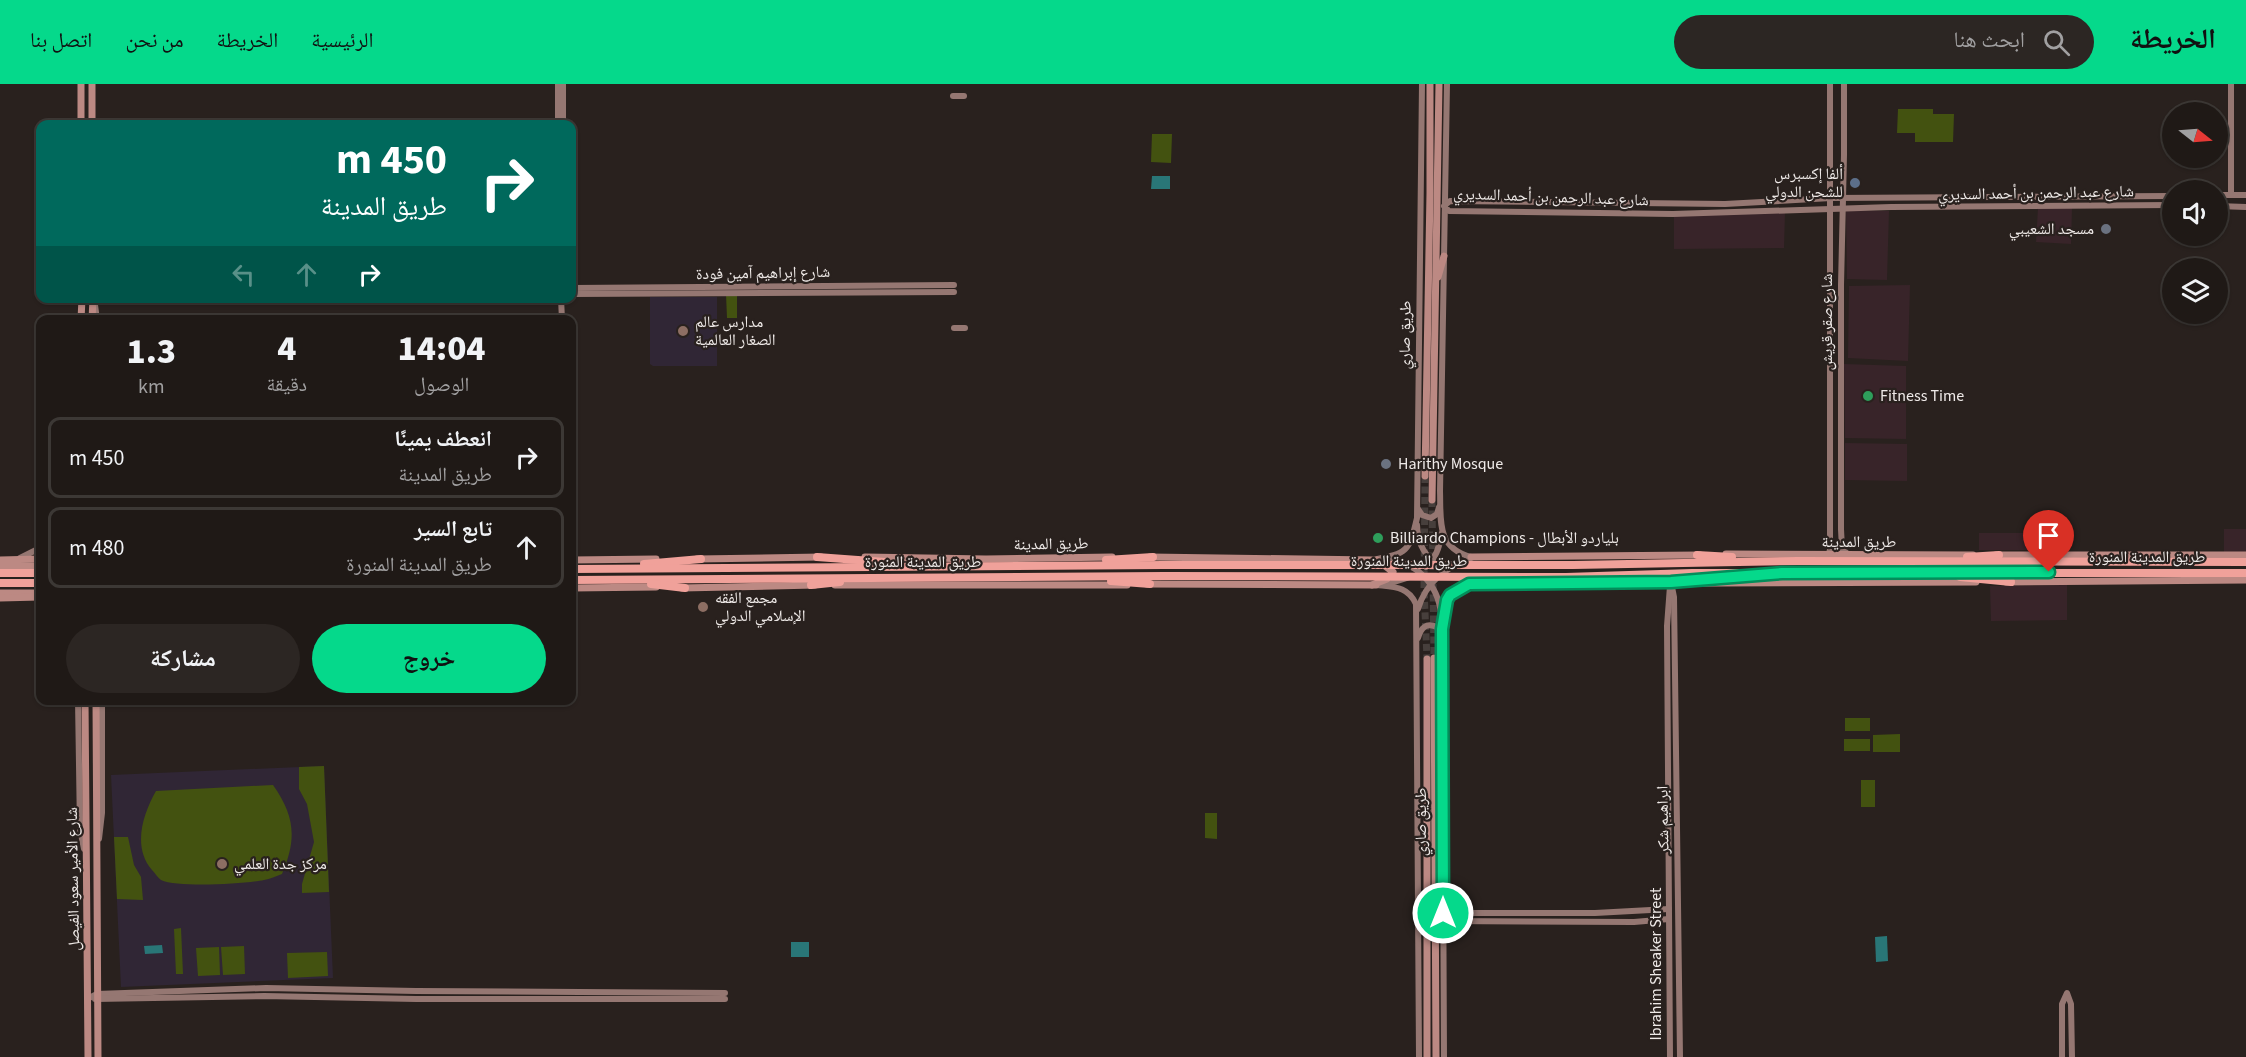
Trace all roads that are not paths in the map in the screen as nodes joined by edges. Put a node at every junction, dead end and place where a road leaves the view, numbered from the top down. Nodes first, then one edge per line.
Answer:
1 (81, 84) edge
2 (92, 84) edge
3 (558, 84) edge
4 (563, 84) edge
5 (1422, 84) edge
6 (1430, 84) edge
7 (1438, 84) edge
8 (1447, 84) edge
9 (1830, 84) edge
10 (1844, 84) edge
11 (2231, 84) edge
12 (953, 96) dead end
13 (964, 96) dead end
14 (81, 120) edge
15 (92, 120) edge
16 (558, 120) edge
17 (563, 120) edge
18 (2231, 195) joint
19 (2246, 195) edge
20 (2162, 196) edge
21 (1831, 198) junction
22 (1842, 198) junction
23 (1479, 201) junction
24 (1444, 206) junction
25 (2162, 206) edge
26 (2228, 206) edge
27 (2246, 207) edge
28 (1843, 208) junction
29 (1831, 209) junction
30 (1478, 212) junction
31 (1444, 256) junction
32 (576, 288) edge
33 (954, 288) dead end
34 (1435, 288) junction
35 (762, 289) junction
36 (576, 294) edge
37 (954, 328) dead end
38 (965, 328) dead end
39 (1830, 342) junction
40 (1841, 342) junction
41 (1425, 476) tunnel mouth
42 (1440, 491) junction
43 (1416, 494) junction
44 (1432, 500) tunnel mouth
45 (1830, 510) junction
46 (1841, 510) junction
47 (1417, 518) junction
48 (1441, 531) junction
49 (36, 550) edge
50 (1999, 555) junction
51 (1828, 556) junction
52 (1851, 556) junction
53 (816, 557) junction
54 (1154, 557) junction
55 (1471, 557) junction
56 (1488, 557) junction
57 (1696, 558) junction
58 (36, 559) edge
59 (701, 559) junction
60 (2246, 559) edge
61 (0, 560) edge
62 (16, 560) junction
63 (576, 560) edge
64 (1375, 560) junction
65 (1432, 561) junction
66 (1896, 562) junction
67 (0, 566) edge
68 (36, 566) edge
69 (1028, 566) junction
70 (948, 567) junction
71 (576, 569) edge
72 (585, 569) junction
73 (1419, 572) junction
74 (1443, 572) junction
75 (0, 573) edge
76 (36, 573) edge
77 (1782, 573) junction
78 (1915, 573) junction
79 (2201, 573) junction
80 (2246, 573) edge
81 (1044, 576) junction
82 (892, 577) junction
83 (2246, 579) edge
84 (576, 580) edge
85 (615, 580) junction
86 (2131, 580) junction
87 (1671, 582) junction
88 (2011, 582) junction
89 (0, 583) edge
90 (36, 583) edge
91 (1430, 583) junction
92 (1150, 584) junction
93 (1469, 584) junction
94 (1491, 584) junction
95 (811, 585) junction
96 (1374, 585) junction
97 (576, 588) edge
98 (685, 588) junction
99 (0, 592) edge
100 (36, 596) edge
101 (36, 596) edge
102 (0, 598) edge
103 (1417, 629) junction
104 (1442, 629) junction
105 (1434, 659) junction
106 (1417, 661) junction
107 (1671, 692) junction
108 (78, 705) edge
109 (85, 705) edge
110 (96, 705) edge
111 (102, 705) edge
112 (97, 858) junction
113 (87, 861) junction
114 (1669, 909) junction
115 (1443, 913) junction
116 (1564, 913) junction
117 (1669, 919) junction
118 (1443, 921) junction
119 (1564, 922) junction
120 (236, 988) junction
121 (94, 997) junction
122 (237, 997) junction
123 (88, 1057) edge
124 (98, 1057) edge
125 (1419, 1057) edge
126 (1427, 1057) edge
127 (1436, 1057) edge
128 (1444, 1057) edge
129 (1670, 1057) edge
130 (1680, 1057) edge
131 (2062, 1057) edge
132 (2072, 1057) edge

1 - 14 main road
2 - 15 main road
3 - 16 street
4 - 17 street
5 - 43 street, طريق صاري
6 - 41 main road, طريق صاري
7 - 34 main road, طريق صاري
8 - 24 street
9 - 21 street, شارع صقر قريش
10 - 22 street, شارع صقر قريش
11 - 18 street
12 - 13 street
18 - 19 street
20 - 22 street, شارع عبد الرحمن بن أحمد السديري
21 - 22 street, شارع عبد الرحمن بن أحمد السديري
21 - 23 street, شارع عبد الرحمن بن أحمد السديري
21 - 29 street, شارع صقر قريش
22 - 28 street, شارع صقر قريش
23 - 24 street, شارع عبد الرحمن بن أحمد السديري
23 - 30 street
24 - 30 street, شارع عبد الرحمن بن أحمد السديري
24 - 31 street
25 - 28 street, شارع عبد الرحمن بن أحمد السديري
26 - 27 street
28 - 29 street, شارع عبد الرحمن بن أحمد السديري
28 - 40 street, شارع صقر قريش
29 - 30 street, شارع عبد الرحمن بن أحمد السديري
29 - 39 street, شارع صقر قريش
31 - 34 main road
31 - 42 street
32 - 35 street, شارع إبراهيم آمين فودة
33 - 35 street, شارع إبراهيم آمين فودة
34 - 44 main road, طريق صاري
35 - 36 street, شارع إبراهيم آمين فودة
37 - 38 street
39 - 40 street
39 - 45 street, شارع صقر قريش
40 - 46 street, شارع صقر قريش
42 - 43 street
42 - 48 street
43 - 47 street, طريق صاري
45 - 46 street
45 - 51 street, شارع صقر قريش
46 - 52 street, شارع صقر قريش
47 - 64 street, طريق صاري
47 - 65 street
48 - 55 street
48 - 65 street
49 - 62 street
50 - 52 main road, طريق المدينة
50 - 60 main road, طريق المدينة
50 - 66 highway
51 - 52 main road, طريق المدينة
51 - 57 main road, طريق المدينة
53 - 54 main road, طريق المدينة
53 - 59 main road, طريق المدينة
53 - 70 highway
54 - 64 main road, طريق المدينة
54 - 69 highway
55 - 56 main road, طريق المدينة
55 - 74 street
56 - 57 main road, طريق المدينة
56 - 94 main road
57 - 66 highway, طريق المدينة المنورة
57 - 69 highway, طريق المدينة المنورة
58 - 62 main road
59 - 63 main road, طريق المدينة
59 - 72 highway
60 - 66 highway, طريق المدينة المنورة
61 - 62 main road
64 - 73 street, طريق المدينة
64 - 96 main road
65 - 73 street
65 - 74 street
67 - 68 main road
69 - 70 highway, طريق المدينة المنورة
70 - 72 highway, طريق المدينة المنورة
71 - 72 highway, طريق المدينة المنورة
73 - 91 street, طريق المدينة
73 - 96 street
74 - 91 street
74 - 93 street
75 - 76 highway
77 - 78 highway, طريق المدينة المنورة
77 - 81 highway, طريق المدينة المنورة
77 - 87 main road
78 - 79 highway, طريق المدينة المنورة
78 - 88 highway
79 - 80 highway, طريق المدينة المنورة
79 - 86 main road
81 - 82 highway, طريق المدينة المنورة
81 - 92 highway
82 - 85 highway, طريق المدينة المنورة
82 - 95 highway
83 - 86 main road
84 - 85 highway, طريق المدينة المنورة
85 - 98 highway
86 - 88 main road
87 - 88 main road
87 - 94 main road
87 - 107 street, ابراهيم شكر
89 - 90 highway
91 - 103 street
91 - 104 street, طريق المدينة
92 - 95 main road
92 - 96 main road
93 - 94 main road
93 - 104 street
95 - 98 main road
96 - 103 street
97 - 98 main road
99 - 100 main road
101 - 102 main road
103 - 106 street
104 - 105 street
105 - 106 street
105 - 115 street
105 - 126 main road, طريق صاري
105 - 127 main road, طريق صاري
106 - 125 street
107 - 114 street, Ibrahim Sheaker Street
107 - 130 street, ابراهيم شكر
108 - 113 street
109 - 113 main road, شارع الأمير سعود الفيصل
110 - 112 main road, شارع الأمير سعود الفيصل
111 - 112 street
112 - 121 main road, شارع الأمير سعود الفيصل
113 - 121 main road, شارع الأمير سعود الفيصل
114 - 116 street
114 - 117 street, Ibrahim Sheaker Street
115 - 116 street
115 - 118 street
116 - 119 street
117 - 119 street
117 - 129 street, Ibrahim Sheaker Street
118 - 119 street
118 - 128 street
120 - 121 street
120 - 122 street
120 - 122 street
121 - 122 street
121 - 123 main road, شارع الأمير سعود الفيصل
121 - 124 main road, شارع الأمير سعود الفيصل
131 - 132 street

